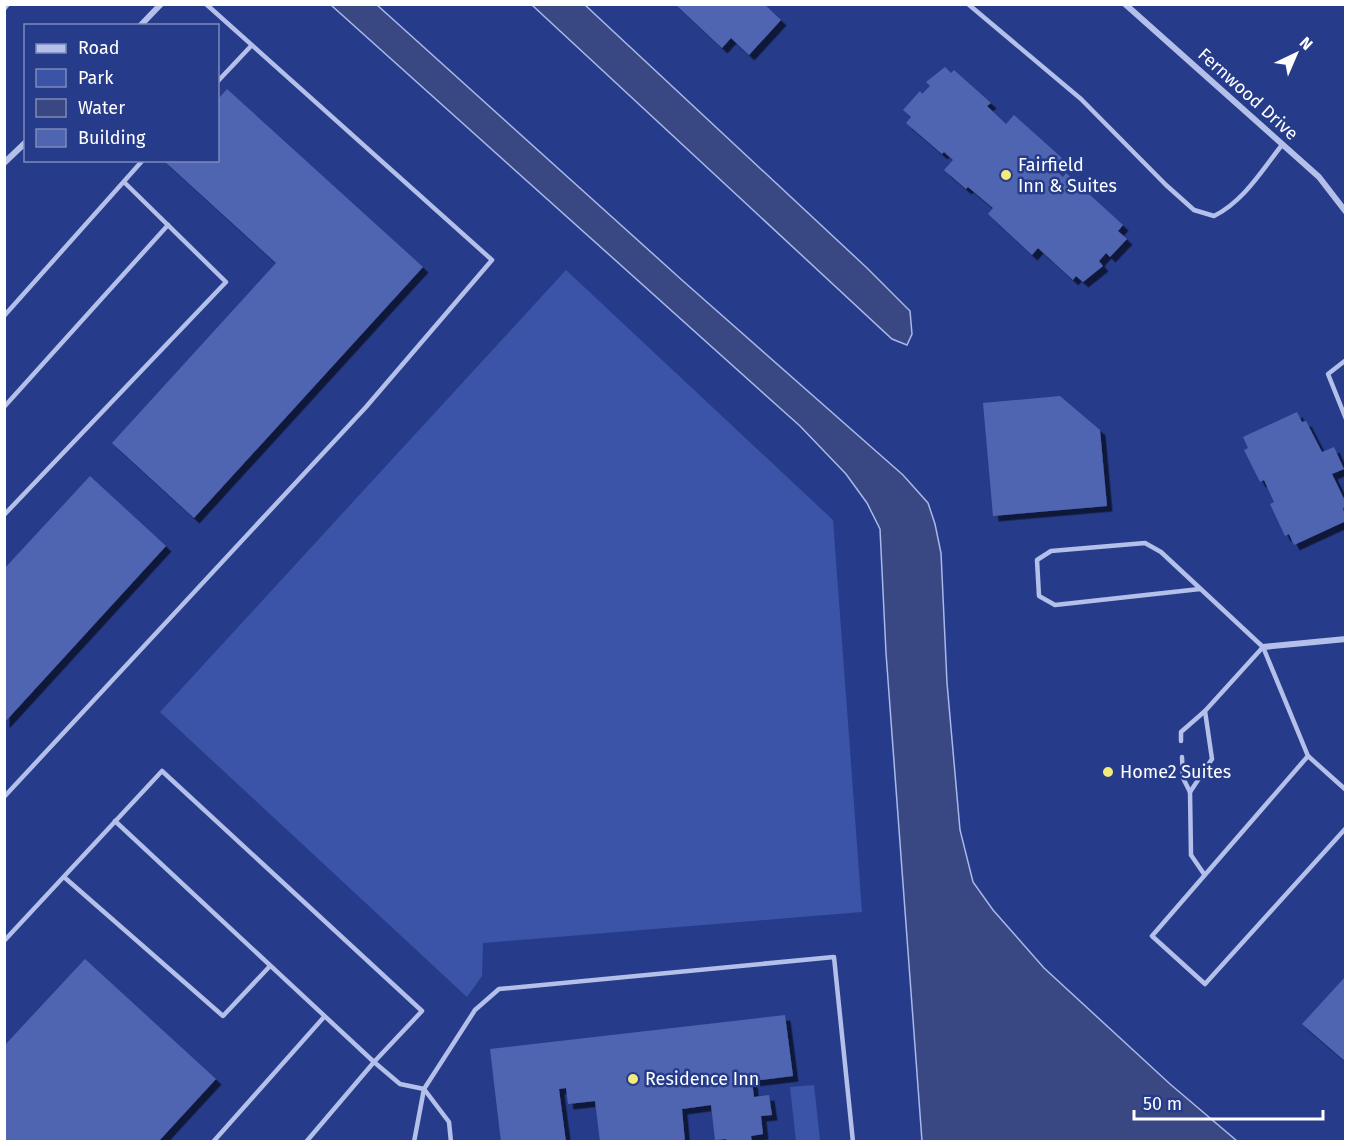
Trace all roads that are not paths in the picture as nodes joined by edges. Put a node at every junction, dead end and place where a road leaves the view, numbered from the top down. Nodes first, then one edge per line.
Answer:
1 (8, 4) edge
2 (161, 4) edge
3 (206, 4) edge
4 (968, 4) edge
5 (1125, 4) edge
6 (4, 9) edge
7 (142, 24) edge
8 (251, 46) junction
9 (219, 80) edge
10 (24, 144) edge
11 (1282, 145) junction
12 (141, 162) edge
13 (4, 163) edge
14 (124, 182) junction
15 (1346, 212) edge
16 (168, 225) junction
17 (4, 316) edge
18 (1346, 360) edge
19 (4, 407) edge
20 (1346, 419) edge
21 (4, 515) edge
22 (1200, 589) junction
23 (1346, 639) edge
24 (1263, 647) junction
25 (1205, 711) junction
26 (1181, 741) dead end
27 (1308, 756) junction
28 (1182, 757) dead end
29 (1346, 790) edge
30 (1190, 792) junction
31 (4, 797) edge
32 (115, 821) junction
33 (1346, 828) edge
34 (1204, 874) junction
35 (64, 877) junction
36 (4, 941) edge
37 (270, 966) junction
38 (324, 1017) junction
39 (374, 1062) junction
40 (424, 1089) junction
41 (213, 1142) edge
42 (306, 1142) edge
43 (414, 1142) edge
44 (451, 1142) edge
45 (853, 1142) edge

1 - 6 lane
2 - 7 street
3 - 8 lane
4 - 11 lane
5 - 11 street, Fernwood Drive
8 - 9 lane
8 - 31 lane
10 - 13 street
11 - 15 street, Fernwood Drive
12 - 14 lane
14 - 16 lane
14 - 17 lane
16 - 19 lane
16 - 21 lane
18 - 20 lane
22 - 22 lane
22 - 24 lane
23 - 24 street
24 - 25 lane
24 - 27 lane
25 - 26 lane
25 - 30 lane
27 - 29 lane
27 - 34 lane
28 - 30 lane
30 - 34 lane
32 - 35 lane
32 - 37 lane
32 - 39 lane
33 - 34 lane
35 - 36 lane
35 - 37 lane
37 - 38 lane
38 - 39 lane
38 - 41 lane
39 - 40 lane
39 - 42 lane
40 - 43 lane
40 - 44 lane
40 - 45 lane

